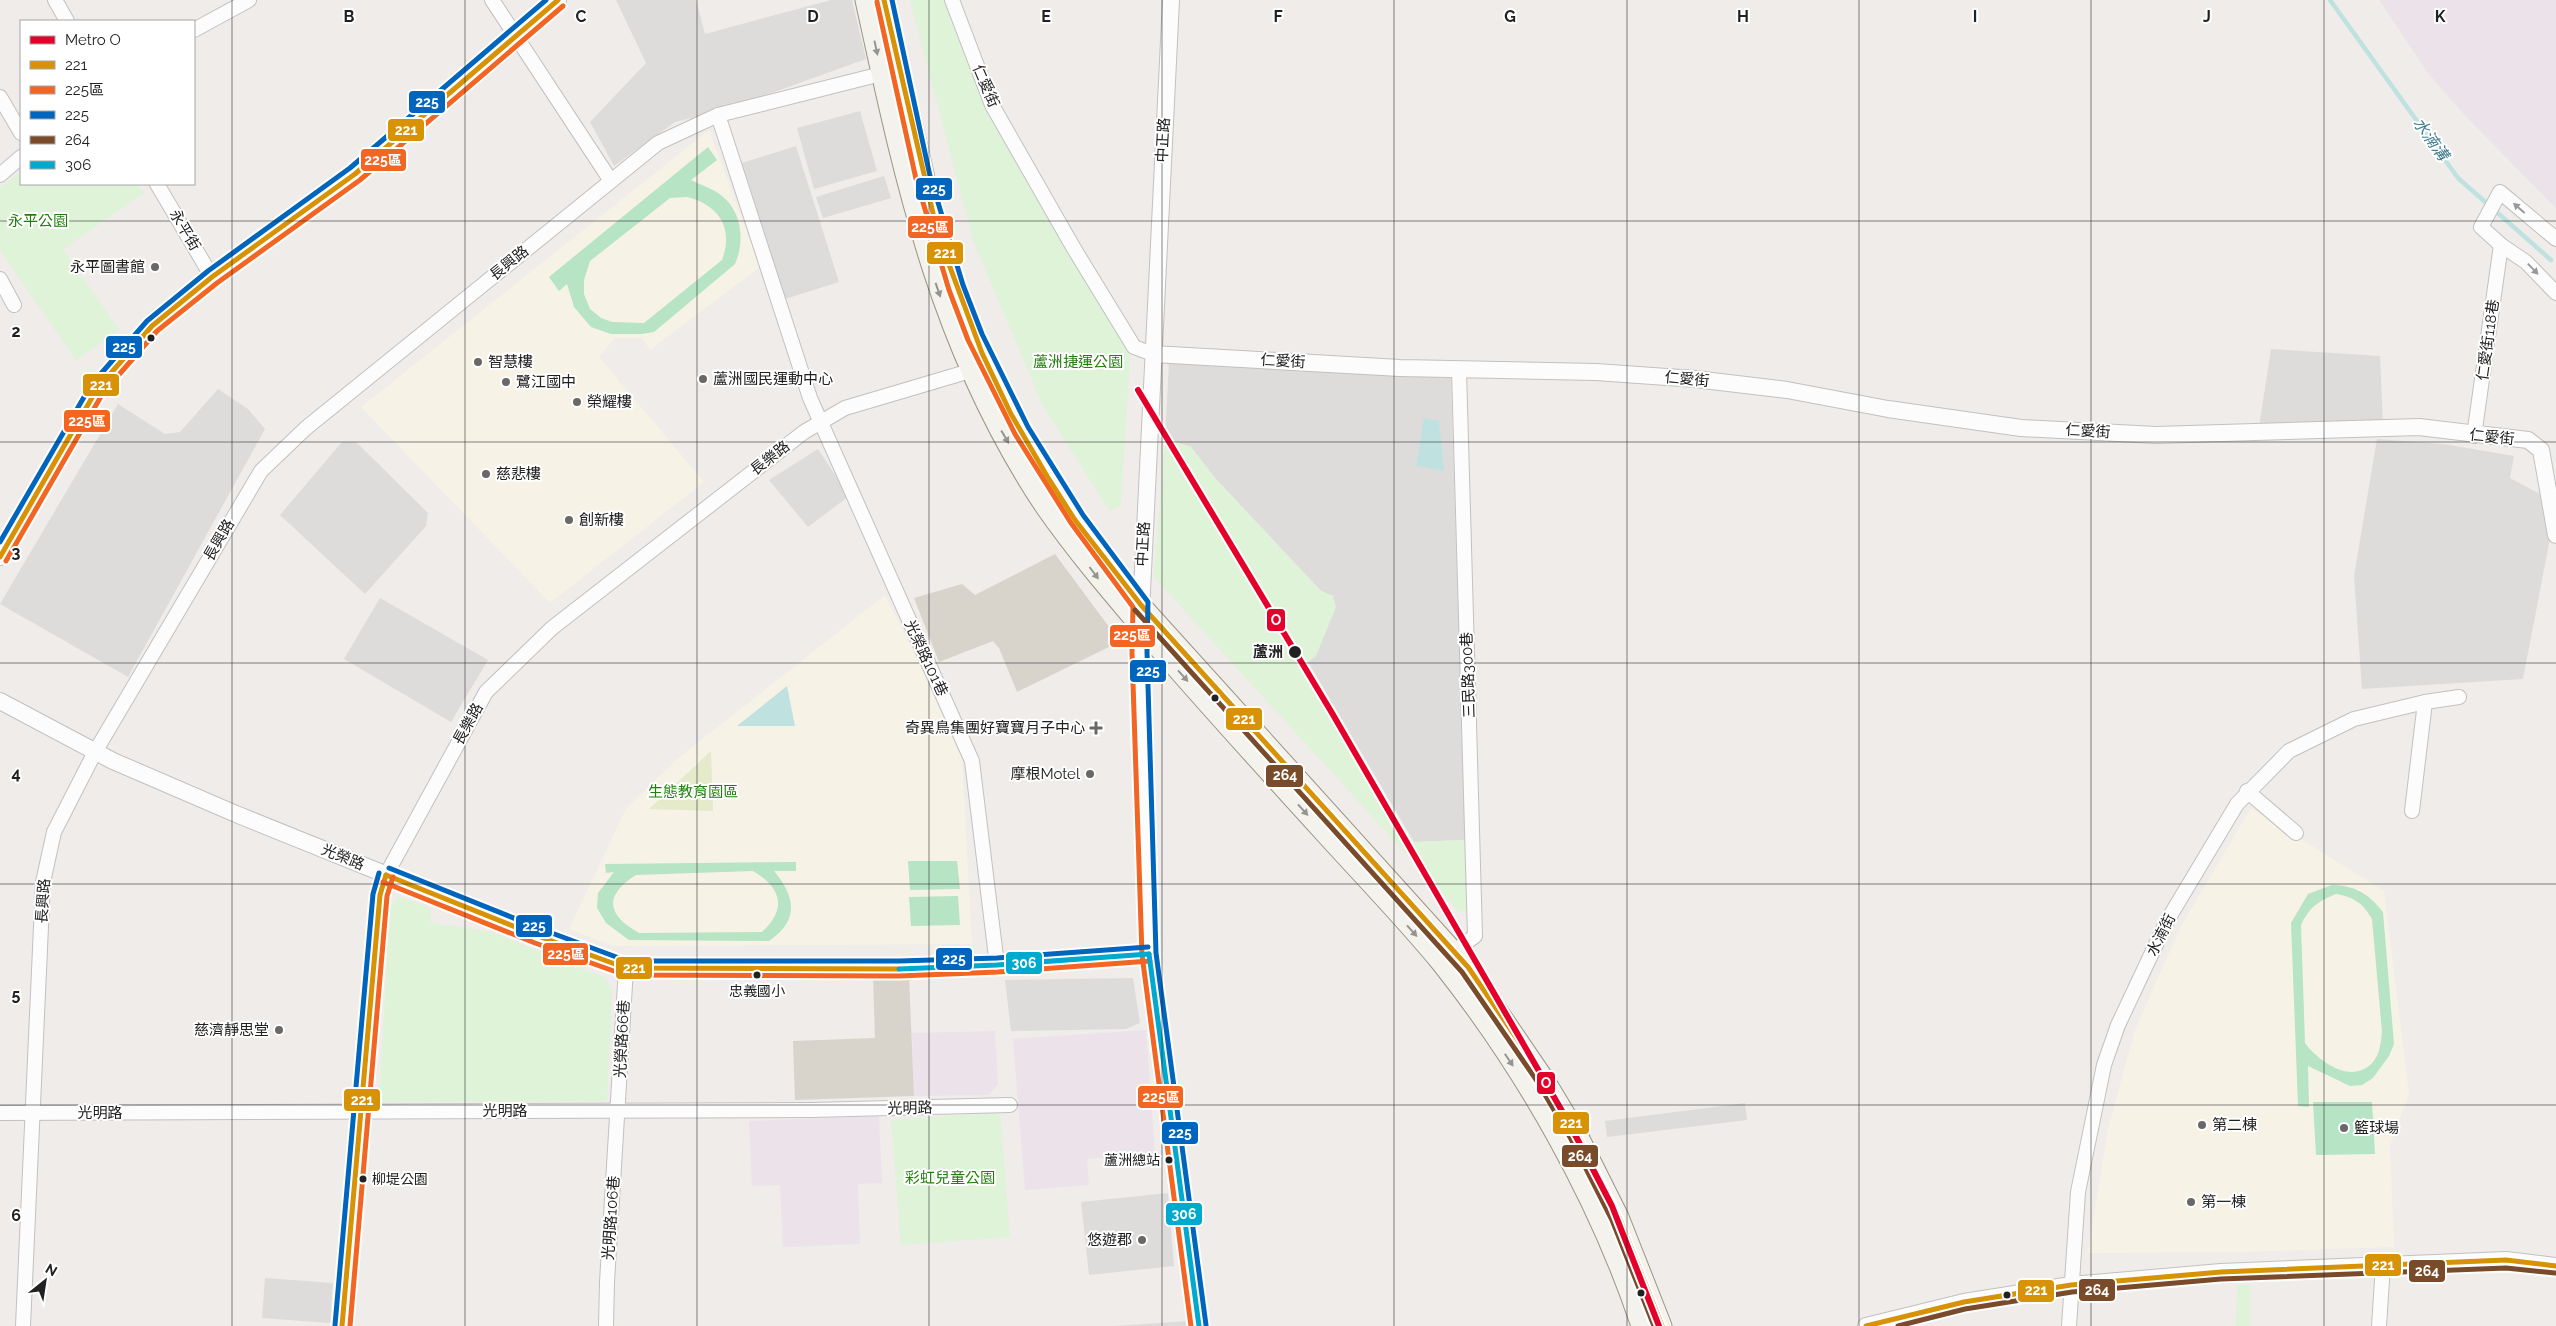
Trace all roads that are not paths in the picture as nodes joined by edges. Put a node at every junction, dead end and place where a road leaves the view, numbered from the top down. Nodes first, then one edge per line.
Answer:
1 (55, 0) edge
2 (249, 0) edge
3 (492, 0) edge
4 (558, 0) edge
5 (866, 0) edge
6 (884, 0) edge
7 (952, 0) edge
8 (1171, 0) edge
9 (67, 20) edge
10 (195, 29) edge
11 (514, 36) junction
12 (881, 74) junction
13 (0, 96) edge
14 (718, 115) junction
15 (20, 131) edge
16 (20, 158) edge
17 (0, 175) edge
18 (610, 181) junction
19 (158, 185) edge
20 (2556, 240) edge
21 (2501, 245) junction
22 (212, 277) junction
23 (0, 280) edge
24 (2556, 292) edge
25 (14, 305) dead end
26 (1153, 354) junction
27 (1459, 370) junction
28 (970, 372) junction
29 (821, 422) junction
30 (2474, 436) junction
31 (2556, 535) edge
32 (0, 557) edge
33 (1141, 605) junction
34 (1140, 626) junction
35 (2459, 697) dead end
36 (0, 701) edge
37 (2425, 702) junction
38 (95, 752) junction
39 (2247, 791) junction
40 (2412, 811) dead end
41 (2296, 833) dead end
42 (386, 874) junction
43 (1149, 954) junction
44 (1447, 957) junction
45 (997, 965) junction
46 (626, 968) junction
47 (1010, 1105) dead end
48 (618, 1110) junction
49 (361, 1112) junction
50 (0, 1113) edge
51 (33, 1113) junction
52 (2383, 1265) junction
53 (2556, 1266) edge
54 (2071, 1285) junction
55 (23, 1326) edge
56 (342, 1326) edge
57 (606, 1326) edge
58 (1199, 1326) edge
59 (1641, 1326) edge
60 (1662, 1326) edge
61 (1866, 1326) edge
62 (2069, 1326) edge
63 (2379, 1326) edge

1 - 9 street
2 - 10 street
3 - 11 street
4 - 11 street
5 -> 12 main road
6 - 33 main road
7 - 26 street, 仁愛街
8 - 26 street, 中正路
11 - 18 street
11 - 22 street
12 - 14 street, 長興路
12 -> 28 main road
13 - 15 street
14 - 18 street, 長興路
14 - 29 street, 光榮路101巷
16 - 17 street
18 - 38 street, 長興路
19 - 22 street, 永平街
20 -> 21 street
21 -> 24 street
21 - 30 street, 仁愛街118巷
22 - 32 street
23 - 25 street
26 - 27 street, 仁愛街
26 - 33 street, 中正路
27 - 30 street, 仁愛街
27 - 44 street, 三民路300巷
28 - 29 street, 長樂路
28 -> 34 main road
29 - 42 street, 長樂路
29 - 45 street, 光榮路101巷
30 - 31 street, 仁愛街
33 - 34 street, 中正路
33 - 44 main road
34 - 43 street, 中正路
34 -> 44 main road
35 - 37 street, 水湳街
36 - 38 street, 光榮路
37 - 39 street, 水湳街
37 - 40 street
38 - 42 street, 光榮路
38 - 51 street, 長興路
39 - 41 street
39 - 54 street, 水湳街
42 - 46 street, 光榮路
42 - 49 street, 長樂路
43 - 45 street, 光榮路
43 - 58 street, 中正路
44 -> 59 main road
44 - 60 main road
45 - 46 street, 光榮路
46 - 48 street, 光榮路66巷
47 - 48 street, 光明路
48 - 49 street, 光明路
48 - 57 street, 光明路106巷
49 - 51 street, 光明路
49 - 56 street, 長樂路
50 - 51 street, 光明路
51 - 55 street, 長興路
52 - 53 street
52 - 54 street
52 - 63 street
54 - 61 street
54 - 62 street, 水湳街

